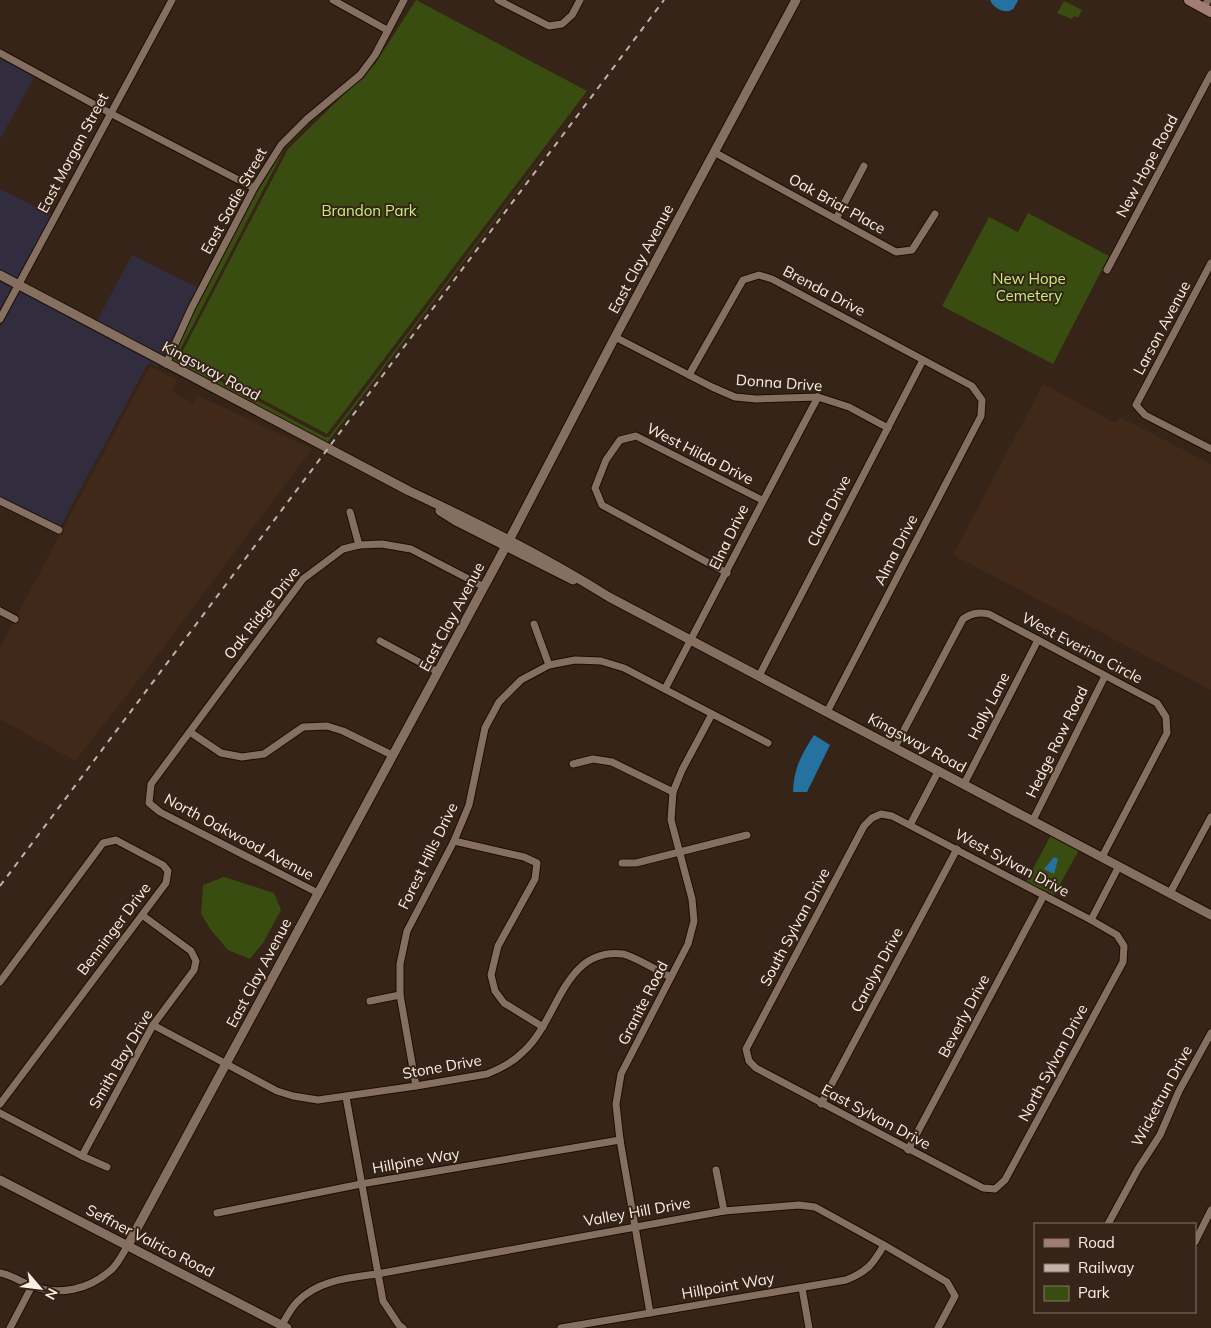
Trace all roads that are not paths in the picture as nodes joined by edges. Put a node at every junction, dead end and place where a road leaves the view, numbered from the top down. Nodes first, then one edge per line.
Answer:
1 (172, 0) edge
2 (333, 0) edge
3 (404, 0) edge
4 (498, 0) edge
5 (580, 0) edge
6 (796, 0) edge
7 (1188, 0) edge
8 (1208, 7) edge
9 (387, 30) junction
10 (0, 53) edge
11 (1211, 74) edge
12 (110, 113) junction
13 (714, 152) junction
14 (864, 166) dead end
15 (254, 188) junction
16 (935, 214) dead end
17 (836, 219) junction
18 (1211, 263) edge
19 (1107, 270) dead end
20 (0, 276) edge
21 (18, 285) junction
22 (0, 319) edge
23 (615, 337) junction
24 (923, 360) junction
25 (166, 364) junction
26 (689, 375) junction
27 (818, 397) junction
28 (982, 400) joint
29 (888, 428) junction
30 (1211, 449) edge
31 (762, 500) junction
32 (0, 501) edge
33 (350, 512) dead end
34 (59, 530) dead end
35 (507, 543) junction
36 (359, 545) junction
37 (727, 572) junction
38 (484, 587) junction
39 (0, 611) edge
40 (15, 619) dead end
41 (534, 624) dead end
42 (691, 640) junction
43 (1038, 640) junction
44 (380, 641) dead end
45 (549, 665) junction
46 (438, 672) junction
47 (759, 676) junction
48 (1105, 676) junction
49 (665, 689) junction
50 (827, 712) junction
51 (712, 714) junction
52 (190, 732) junction
53 (768, 743) dead end
54 (895, 747) junction
55 (392, 756) junction
56 (573, 764) dead end
57 (939, 770) junction
58 (964, 784) junction
59 (673, 792) junction
60 (149, 803) joint
61 (881, 814) joint
62 (1211, 817) edge
63 (1033, 820) junction
64 (910, 825) junction
65 (748, 835) dead end
66 (454, 841) junction
67 (957, 850) junction
68 (679, 852) junction
69 (1102, 857) junction
70 (622, 863) dead end
71 (1119, 866) junction
72 (1170, 893) junction
73 (318, 894) junction
74 (1044, 895) junction
75 (142, 915) junction
76 (1211, 915) edge
77 (1091, 920) junction
78 (1124, 946) joint
79 (671, 977) junction
80 (0, 982) edge
81 (400, 994) junction
82 (370, 1001) dead end
83 (153, 1025) junction
84 (544, 1027) junction
85 (1211, 1033) edge
86 (749, 1061) joint
87 (226, 1064) junction
88 (416, 1086) junction
89 (346, 1096) junction
90 (0, 1104) edge
91 (821, 1104) junction
92 (0, 1113) edge
93 (620, 1140) junction
94 (908, 1150) junction
95 (82, 1156) junction
96 (107, 1167) dead end
97 (716, 1170) dead end
98 (0, 1180) edge
99 (361, 1184) junction
100 (995, 1188) joint
101 (1211, 1210) edge
102 (724, 1211) junction
103 (217, 1214) dead end
104 (1109, 1223) edge
105 (636, 1226) junction
106 (1196, 1240) edge
107 (128, 1245) junction
108 (884, 1245) junction
109 (0, 1273) edge
110 (377, 1274) junction
111 (32, 1286) junction
112 (802, 1288) junction
113 (650, 1313) junction
114 (284, 1327) edge
115 (10, 1328) edge
116 (403, 1328) edge
117 (561, 1328) edge
118 (809, 1328) edge
119 (938, 1328) edge

1 - 12 street, East Morgan Street
2 - 9 street
3 - 9 street, East Sadie Street
4 - 5 street
6 - 13 street, East Clay Avenue
7 - 8 main road
9 - 15 street, East Sadie Street
10 - 12 street
11 - 19 street, New Hope Road
12 - 15 street
12 - 21 street, East Morgan Street
13 - 17 street, Oak Briar Place
13 - 23 street, East Clay Avenue
14 - 17 street
15 - 25 street, East Sadie Street
16 - 17 street, Oak Briar Place
18 - 30 street, Larson Avenue
20 - 21 street, Kingsway Road
21 - 22 street, East Morgan Street
21 - 25 street, Kingsway Road
23 - 26 street, Donna Drive
23 - 35 street, East Clay Avenue
24 - 26 street, Brenda Drive
24 - 28 street, Brenda Drive
24 - 29 street, Clara Drive
25 - 35 street, Kingsway Road
26 - 27 street, Donna Drive
27 - 29 street, Donna Drive
27 - 31 street, Elna Drive
28 - 50 street, Alma Drive
29 - 47 street, Clara Drive
31 - 37 street, Elna Drive
31 - 37 street, West Hilda Drive
32 - 34 street
33 - 36 street
35 - 38 street, East Clay Avenue
35 - 42 street, Kingsway Road
36 - 38 street, Oak Ridge Drive
36 - 52 street, Oak Ridge Drive
37 - 42 street, Elna Drive
38 - 46 street, East Clay Avenue
39 - 40 street
41 - 45 street
42 - 47 street, Kingsway Road
42 - 49 street, Elna Drive
43 - 48 street, West Everina Circle
43 - 54 street, West Everina Circle
43 - 58 street, Holly Lane
44 - 46 street
45 - 49 street, Forest Hills Drive
45 - 66 street, Forest Hills Drive
46 - 55 street, East Clay Avenue
47 - 50 street, Kingsway Road
48 - 63 street, Hedge Row Road
48 - 69 street, West Everina Circle
49 - 51 street, Forest Hills Drive
50 - 54 street, Kingsway Road
51 - 53 street, Forest Hills Drive
51 - 59 street, Granite Road
52 - 55 street
52 - 60 street, Oak Ridge Drive
54 - 57 street, Kingsway Road
55 - 73 street, East Clay Avenue
56 - 59 street
57 - 58 street, Kingsway Road
57 - 64 street
58 - 63 street, Kingsway Road
59 - 68 street, Granite Road
60 - 73 street, North Oakwood Avenue
61 - 64 street, West Sylvan Drive
61 - 86 street, South Sylvan Drive
62 - 72 street
63 - 69 street, Kingsway Road
64 - 67 street, West Sylvan Drive
65 - 68 street
66 - 81 street, Forest Hills Drive
66 - 84 street
67 - 74 street, West Sylvan Drive
67 - 91 street, Carolyn Drive
68 - 70 street
68 - 79 street, Granite Road
69 - 71 street, Kingsway Road
71 - 72 street, Kingsway Road
71 - 77 street
72 - 76 street, Kingsway Road
73 - 87 street, East Clay Avenue
74 - 77 street, West Sylvan Drive
74 - 94 street, Beverly Drive
75 - 80 street, Benninger Drive
75 - 83 street, Smith Bay Drive
75 - 90 street, Benninger Drive
77 - 78 street, West Sylvan Drive
78 - 100 street, North Sylvan Drive
79 - 84 street, Stone Drive
79 - 93 street, Granite Road
81 - 82 street
81 - 88 street, Forest Hills Drive
83 - 87 street, Stone Drive
83 - 95 street, Smith Bay Drive
84 - 88 street, Stone Drive
85 - 104 street, Wicketrun Drive
86 - 91 street, East Sylvan Drive
87 - 89 street, Stone Drive
87 - 107 street, East Clay Avenue
88 - 89 street, Stone Drive
89 - 99 street
91 - 94 street, East Sylvan Drive
92 - 95 street
93 - 99 street, Hillpine Way
93 - 105 street, Granite Road
94 - 100 street, East Sylvan Drive
95 - 96 street
97 - 102 street
98 - 107 street, Seffner Valrico Road
99 - 103 street, Hillpine Way
99 - 110 street
101 - 106 street
102 - 105 street, Valley Hill Drive
102 - 108 street, Valley Hill Drive
105 - 110 street, Valley Hill Drive
105 - 113 street, Granite Road
107 - 111 street
107 - 114 street, Seffner Valrico Road
108 - 112 street, Hillpoint Way
108 - 119 street, Valley Hill Drive
109 - 111 street
110 - 114 street, Valley Hill Drive
110 - 116 street
111 - 115 street
112 - 113 street, Hillpoint Way
112 - 118 street
113 - 117 street, Hillpoint Way

